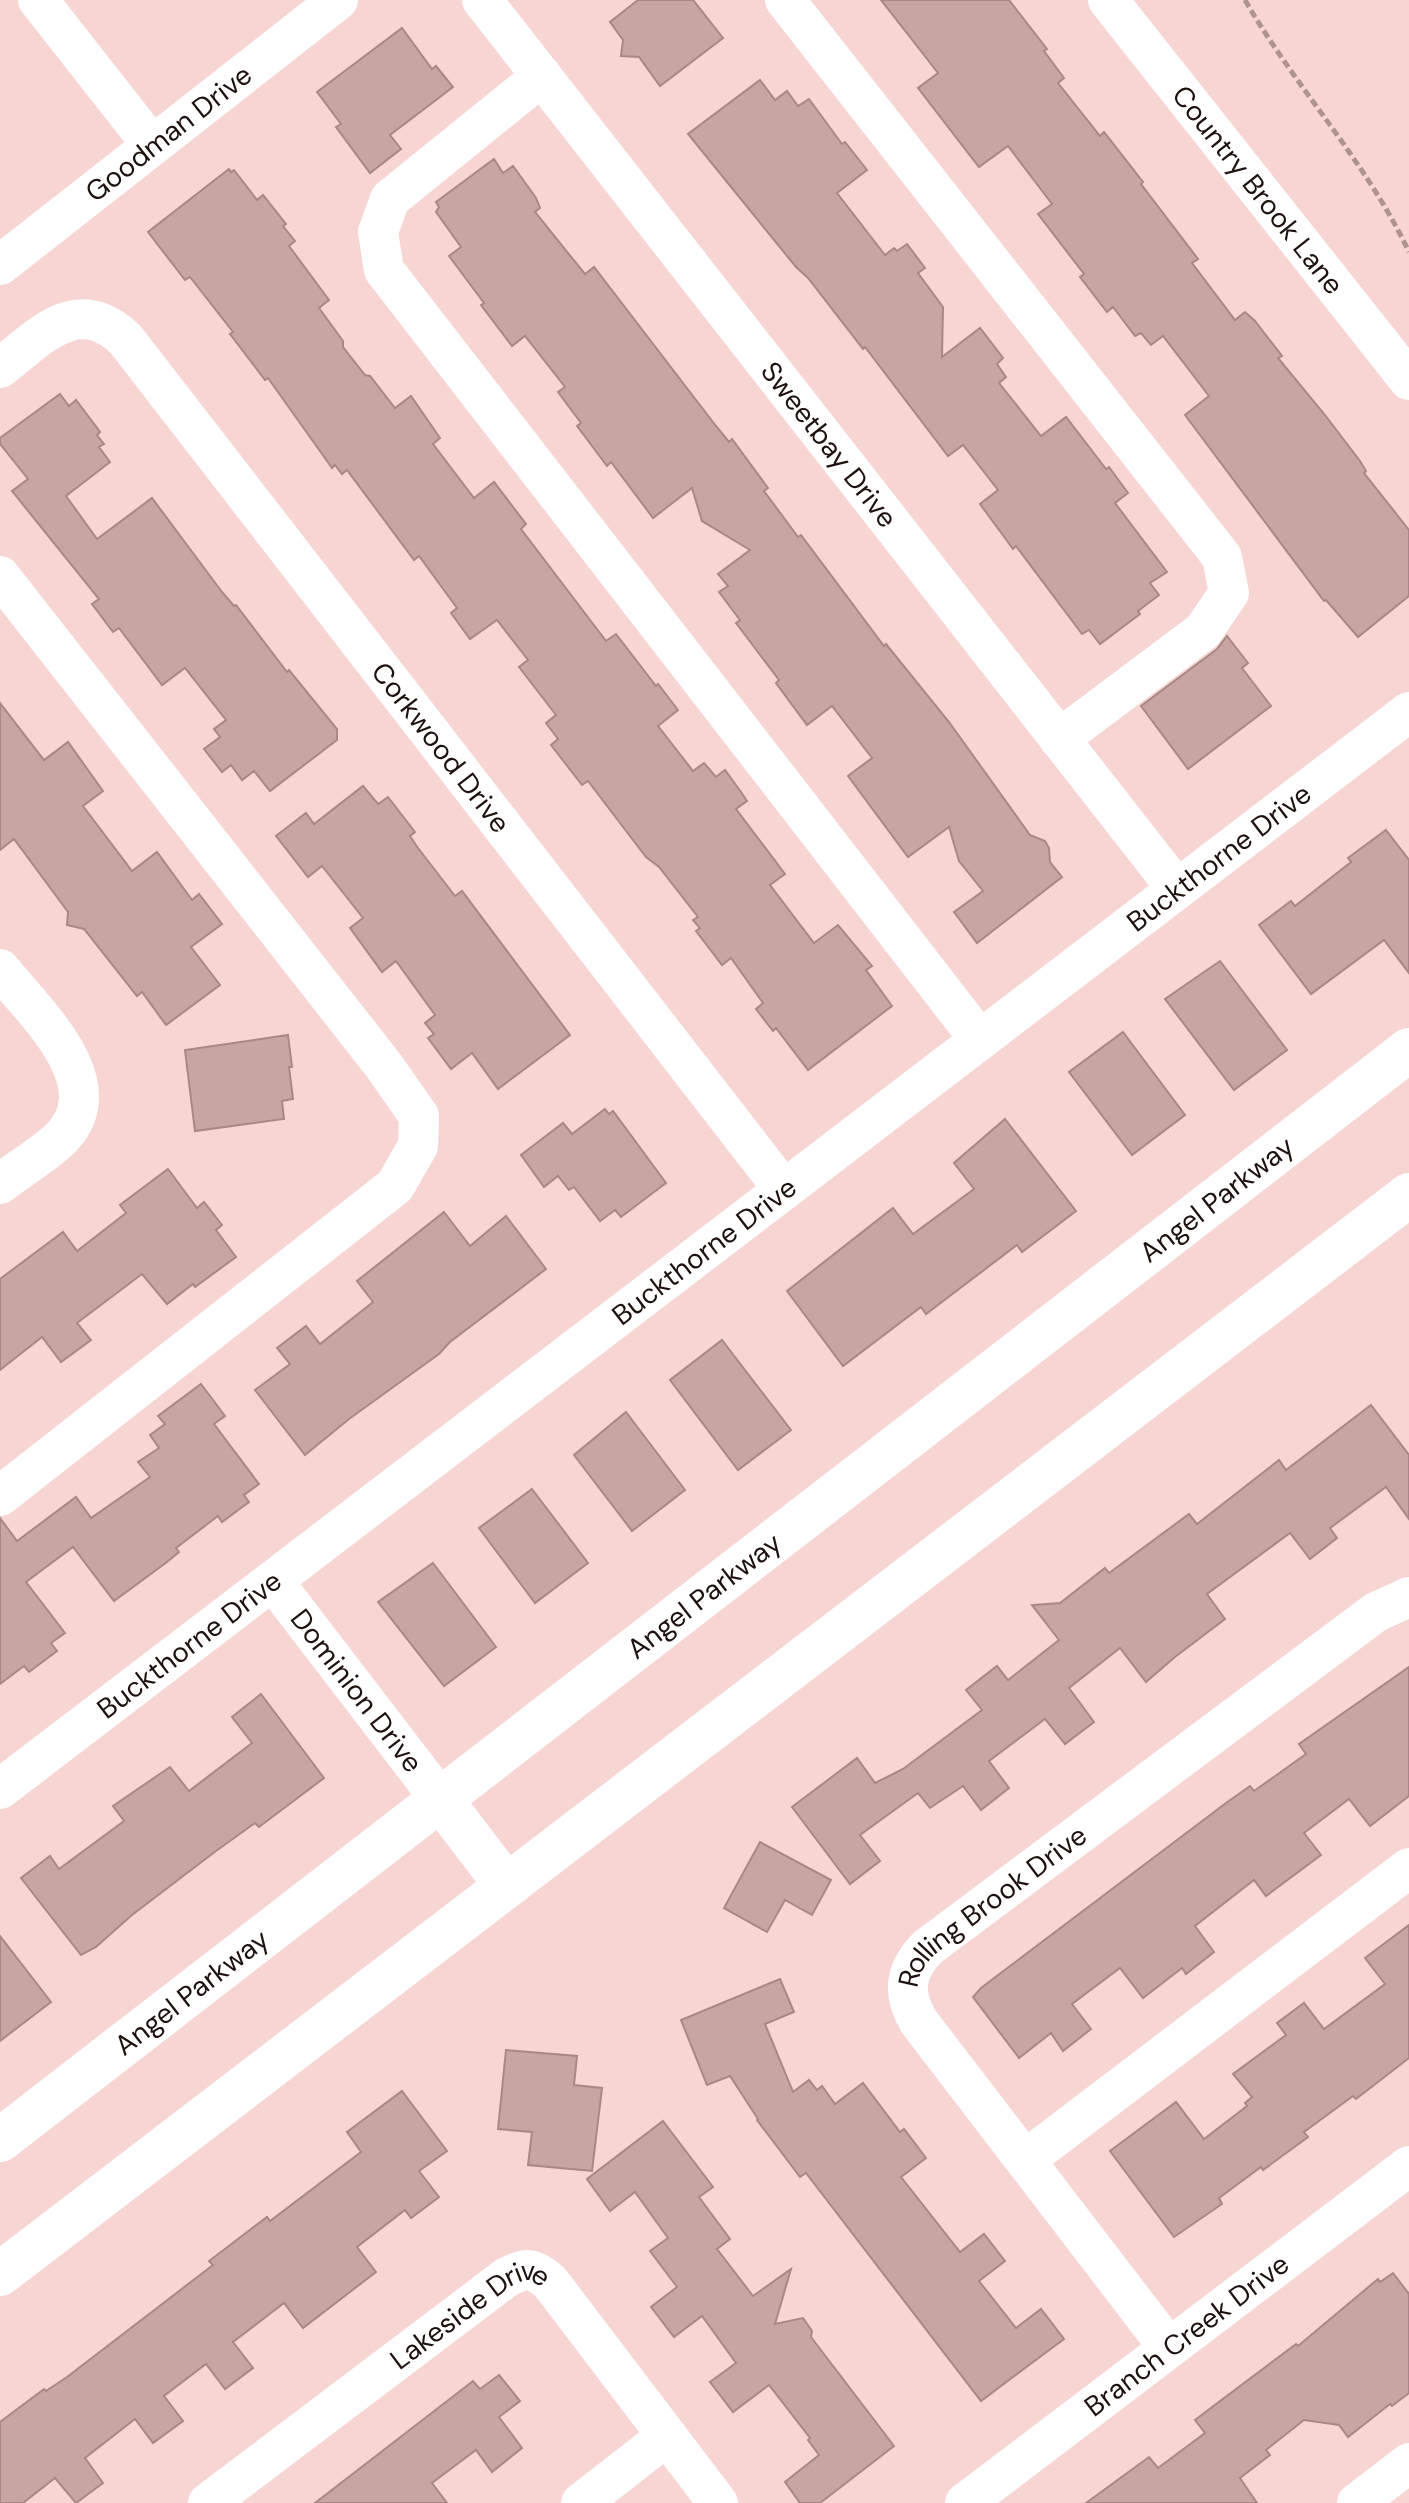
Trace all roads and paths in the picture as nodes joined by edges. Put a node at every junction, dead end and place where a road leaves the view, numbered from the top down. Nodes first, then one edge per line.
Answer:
1 (38, 0) edge
2 (338, 0) edge
3 (482, 0) edge
4 (785, 0) edge
5 (1108, 0) edge
6 (1245, 0) edge
7 (542, 76) junction
8 (152, 145) junction
9 (1409, 252) edge
10 (0, 265) edge
11 (0, 368) edge
12 (1409, 380) edge
13 (0, 576) edge
14 (1409, 712) edge
15 (1059, 739) junction
16 (1177, 889) junction
17 (0, 969) edge
18 (980, 1040) junction
19 (1409, 1050) edge
20 (0, 1184) edge
21 (784, 1190) junction
22 (1409, 1195) edge
23 (0, 1496) edge
24 (273, 1581) junction
25 (1409, 1597) edge
26 (0, 1789) edge
27 (441, 1800) junction
28 (1409, 1868) edge
29 (506, 1885) junction
30 (0, 2140) edge
31 (1025, 2160) junction
32 (1409, 2166) edge
33 (0, 2274) edge
34 (1169, 2348) junction
35 (667, 2436) junction
36 (1409, 2463) edge
37 (982, 2498) edge
38 (208, 2503) edge
39 (581, 2503) edge
40 (718, 2503) edge
41 (1357, 2503) edge

1 - 8 street
2 - 8 street, Goodman Drive
3 - 7 street, Sweetbay Drive
4 - 15 street
5 - 12 street, Country Brook Lane
6 - 9 path
7 - 15 street, Sweetbay Drive
7 - 18 street
8 - 10 street, Goodman Drive
11 - 21 street, Corkwood Drive
13 - 23 street
14 - 16 street, Buckthorne Drive
15 - 16 street, Sweetbay Drive
16 - 18 street, Buckthorne Drive
17 - 20 street
18 - 21 street, Buckthorne Drive
19 - 27 main road, Angel Parkway
21 - 24 street, Buckthorne Drive
22 - 29 main road
24 - 26 street, Buckthorne Drive
24 - 27 street, Dominion Drive
25 - 31 street, Rolling Brook Drive
27 - 29 main road
27 - 30 main road, Angel Parkway
28 - 31 street
29 - 33 main road
31 - 34 street, Rolling Brook Drive
32 - 34 street, Branch Creek Drive
34 - 37 street, Branch Creek Drive
35 - 38 street, Lakeside Drive
35 - 39 street
35 - 40 street, Lakeside Drive
36 - 41 street

